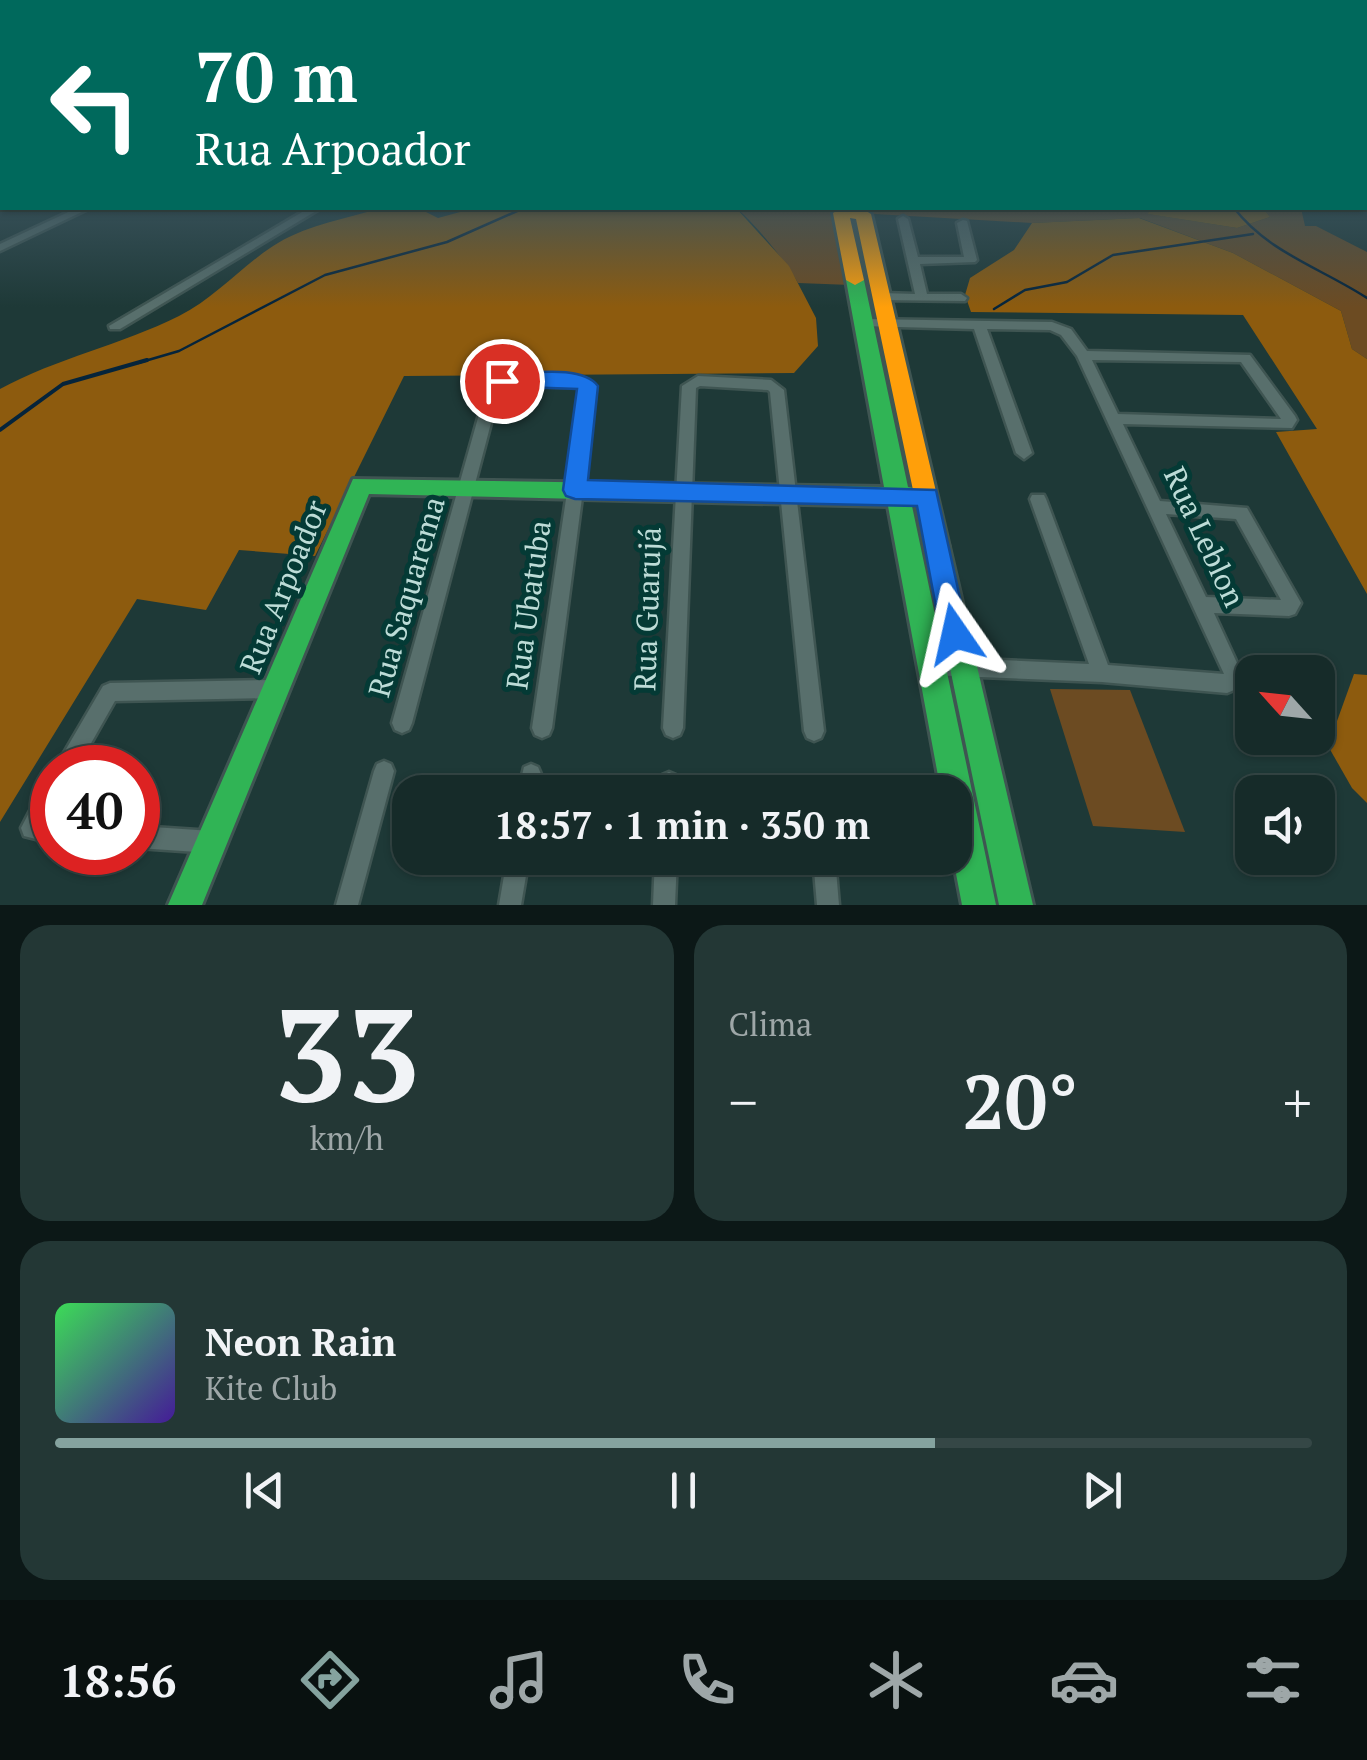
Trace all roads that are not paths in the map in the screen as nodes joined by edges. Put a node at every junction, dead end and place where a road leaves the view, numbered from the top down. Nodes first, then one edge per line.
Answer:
1 (55, 222) edge
2 (292, 222) edge
3 (854, 222) edge
4 (855, 222) edge
5 (904, 222) edge
6 (963, 223) dead end
7 (0, 248) edge
8 (913, 260) junction
9 (882, 298) junction
10 (922, 298) junction
11 (961, 298) dead end
12 (877, 323) junction
13 (978, 324) junction
14 (115, 326) dead end
15 (1083, 356) junction
16 (1115, 419) junction
17 (1024, 453) dead end
18 (469, 488) junction
19 (575, 490) junction
20 (682, 492) junction
21 (787, 496) junction
22 (901, 497) junction
23 (928, 497) junction
24 (1038, 499) dead end
25 (1157, 507) junction
26 (1204, 605) junction
27 (931, 666) junction
28 (962, 668) junction
29 (1102, 673) junction
30 (274, 689) junction
31 (402, 723) dead end
32 (542, 728) dead end
33 (673, 728) dead end
34 (814, 731) dead end
35 (78, 745) edge
36 (384, 772) dead end
37 (160, 838) edge
38 (212, 842) junction
39 (515, 875) edge
40 (665, 875) edge
41 (825, 875) edge
42 (185, 905) edge
43 (347, 905) edge
44 (510, 905) edge
45 (664, 905) edge
46 (828, 905) edge
47 (979, 905) edge
48 (1016, 905) edge

1 - 7 street
2 - 14 street
3 - 12 street
4 - 9 street
5 - 8 street
6 - 8 street
8 - 10 street
9 - 10 street
9 - 12 street
10 - 11 street
12 - 13 street, Rua Leblon
12 - 22 street
12 - 23 street
13 - 15 street, Rua Leblon
13 - 17 street
15 - 16 street, Rua Leblon
15 - 16 street
16 - 25 street, Rua Leblon
18 - 19 street, Rua Arpoador
18 - 19 street, Rua Saquarema
18 - 30 street, Rua Arpoador
18 - 31 street, Rua Saquarema
19 - 20 street, Rua Arpoador
19 - 32 street, Rua Ubatuba
20 - 21 street, Rua Arpoador
20 - 21 street, Rua Guarujá
20 - 33 street, Rua Guarujá
21 - 22 street, Rua Arpoador
21 - 34 street
22 - 23 street, Rua Arpoador
22 - 27 street
23 - 28 street
24 - 29 street
25 - 26 street, Rua Leblon
25 - 26 street
26 - 29 street, Rua Leblon
27 - 28 street, Rua Leblon
27 - 47 street
28 - 29 street, Rua Leblon
28 - 48 street
30 - 35 street
30 - 38 street, Rua Arpoador
36 - 43 street
37 - 38 street
38 - 42 street, Rua Arpoador
39 - 44 street
40 - 45 street
41 - 46 street

